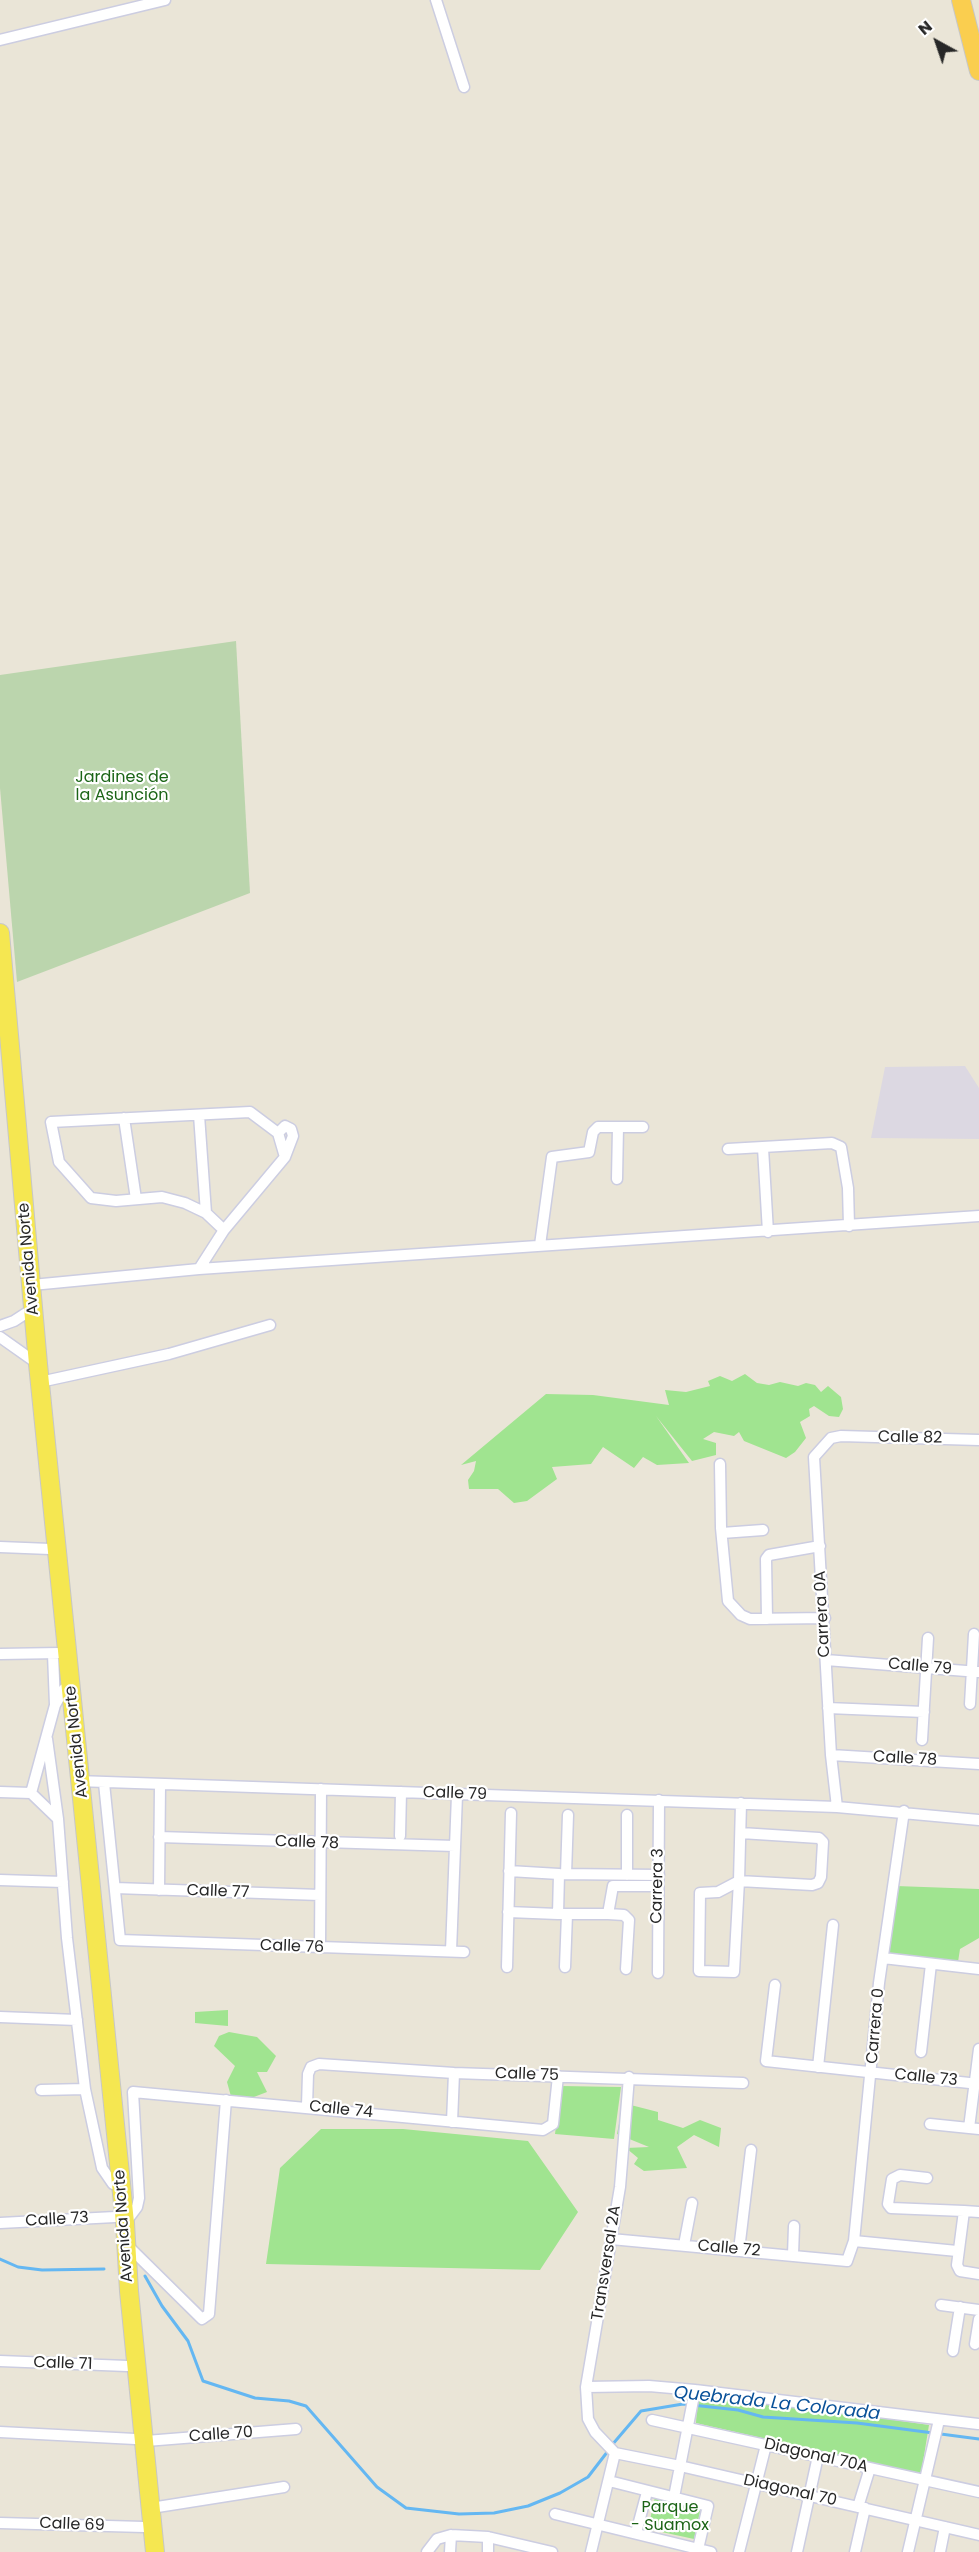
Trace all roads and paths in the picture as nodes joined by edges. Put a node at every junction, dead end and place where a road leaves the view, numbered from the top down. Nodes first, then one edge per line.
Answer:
1 (165, 0) edge
2 (436, 0) edge
3 (961, 0) edge
4 (0, 40) edge
5 (979, 71) edge
6 (464, 87) dead end
7 (0, 933) edge
8 (0, 1011) edge
9 (199, 1115) junction
10 (124, 1118) junction
11 (618, 1127) junction
12 (643, 1127) dead end
13 (728, 1149) dead end
14 (763, 1149) junction
15 (618, 1179) dead end
16 (136, 1199) junction
17 (206, 1213) junction
18 (979, 1216) edge
19 (849, 1226) junction
20 (224, 1230) junction
21 (768, 1232) junction
22 (540, 1245) junction
23 (199, 1269) junction
24 (32, 1286) junction
25 (31, 1310) junction
26 (270, 1325) dead end
27 (0, 1326) edge
28 (0, 1337) edge
29 (36, 1367) junction
30 (841, 1436) joint
31 (979, 1440) edge
32 (720, 1464) dead end
33 (763, 1530) dead end
34 (722, 1533) junction
35 (820, 1546) junction
36 (0, 1547) edge
37 (50, 1549) junction
38 (825, 1618) junction
39 (767, 1619) junction
40 (974, 1634) dead end
41 (927, 1638) dead end
42 (0, 1654) edge
43 (57, 1654) junction
44 (826, 1660) junction
45 (926, 1667) junction
46 (975, 1672) edge
47 (64, 1689) junction
48 (970, 1704) dead end
49 (55, 1705) junction
50 (828, 1708) junction
51 (924, 1712) junction
52 (47, 1739) junction
53 (922, 1740) dead end
54 (831, 1755) junction
55 (979, 1764) edge
56 (77, 1781) junction
57 (104, 1783) junction
58 (160, 1785) junction
59 (321, 1789) junction
60 (0, 1792) edge
61 (401, 1792) junction
62 (32, 1794) junction
63 (457, 1795) junction
64 (659, 1800) junction
65 (741, 1803) junction
66 (837, 1807) junction
67 (904, 1811) junction
68 (511, 1813) dead end
69 (568, 1815) dead end
70 (627, 1815) dead end
71 (58, 1819) junction
72 (979, 1820) edge
73 (741, 1833) junction
74 (400, 1836) dead end
75 (159, 1837) junction
76 (321, 1844) junction
77 (455, 1846) junction
78 (509, 1871) junction
79 (562, 1874) junction
80 (627, 1875) junction
81 (0, 1880) edge
82 (659, 1880) junction
83 (739, 1881) junction
84 (63, 1882) junction
85 (115, 1888) junction
86 (159, 1890) junction
87 (320, 1894) junction
88 (508, 1912) junction
89 (563, 1914) junction
90 (608, 1914) junction
91 (833, 1925) dead end
92 (320, 1948) junction
93 (451, 1951) junction
94 (464, 1952) dead end
95 (883, 1958) junction
96 (931, 1964) junction
97 (507, 1966) dead end
98 (565, 1967) dead end
99 (626, 1969) dead end
100 (979, 1969) edge
101 (657, 1973) dead end
102 (775, 1985) dead end
103 (0, 2017) edge
104 (77, 2020) junction
105 (979, 2049) edge
106 (921, 2052) dead end
107 (818, 2067) junction
108 (454, 2073) junction
109 (872, 2073) junction
110 (558, 2076) junction
111 (629, 2077) junction
112 (743, 2083) dead end
113 (977, 2084) edge
114 (85, 2089) junction
115 (41, 2090) dead end
116 (226, 2100) junction
117 (307, 2106) junction
118 (452, 2122) junction
119 (930, 2124) dead end
120 (974, 2129) edge
121 (751, 2150) dead end
122 (927, 2178) dead end
123 (113, 2184) junction
124 (692, 2203) dead end
125 (964, 2211) junction
126 (979, 2212) edge
127 (120, 2220) junction
128 (0, 2223) edge
129 (794, 2226) dead end
130 (611, 2239) junction
131 (854, 2241) junction
132 (127, 2245) junction
133 (684, 2245) junction
134 (739, 2250) junction
135 (957, 2252) junction
136 (793, 2255) junction
137 (847, 2261) joint
138 (979, 2274) edge
139 (941, 2305) dead end
140 (960, 2307) junction
141 (979, 2310) edge
142 (979, 2319) edge
143 (975, 2344) dead end
144 (953, 2351) dead end
145 (0, 2361) edge
146 (127, 2366) junction
147 (586, 2387) junction
148 (694, 2394) junction
149 (652, 2420) dead end
150 (689, 2422) junction
151 (938, 2424) junction
152 (978, 2424) edge
153 (296, 2429) dead end
154 (0, 2432) edge
155 (141, 2440) junction
156 (766, 2445) junction
157 (615, 2453) junction
158 (818, 2456) junction
159 (680, 2466) junction
160 (870, 2468) junction
161 (926, 2480) junction
162 (609, 2481) junction
163 (756, 2483) junction
164 (284, 2487) dead end
165 (647, 2492) junction
166 (979, 2492) edge
167 (809, 2495) junction
168 (674, 2497) junction
169 (862, 2507) junction
170 (152, 2508) junction
171 (555, 2514) dead end
172 (916, 2520) junction
173 (0, 2523) edge
174 (598, 2523) junction
175 (144, 2527) junction
176 (945, 2527) junction
177 (636, 2533) junction
178 (450, 2535) junction
179 (979, 2535) edge
180 (488, 2537) junction
181 (532, 2549) edge
182 (698, 2549) junction
183 (428, 2550) edge
184 (146, 2552) edge
185 (155, 2552) edge
186 (450, 2552) edge
187 (488, 2552) edge
188 (552, 2552) edge
189 (591, 2552) edge
190 (711, 2552) edge
191 (739, 2552) edge
192 (797, 2552) edge
193 (855, 2552) edge
194 (908, 2552) edge
195 (940, 2552) edge

1 - 4 street
2 - 6 street
3 - 5 highway
7 - 24 main road, Avenida Norte
8 - 25 main road, Avenida Norte
9 - 10 street
9 - 17 street
9 - 20 street
10 - 16 street
10 - 16 street
11 - 12 street
11 - 15 street
11 - 22 street
13 - 14 street
14 - 19 street
14 - 21 street
16 - 17 street
17 - 20 street
18 - 19 street
19 - 21 street
20 - 23 street
21 - 22 street
22 - 23 street
23 - 24 street
24 - 25 main road, Avenida Norte
25 - 27 street
25 - 29 main road, Avenida Norte
26 - 29 street
28 - 29 street
29 - 37 main road, Avenida Norte
29 - 56 main road, Avenida Norte
30 - 31 street, Calle 82
30 - 35 street, Carrera 0A
32 - 34 street
33 - 34 street
34 - 39 street
35 - 38 street, Carrera 0A
35 - 39 street
36 - 37 street
37 - 43 main road, Avenida Norte
38 - 39 street
38 - 44 street, Carrera 0A
40 - 46 street
41 - 45 street
42 - 43 street
43 - 47 main road, Avenida Norte
43 - 49 street
44 - 45 street, Calle 79
44 - 50 street, Carrera 0A
45 - 46 street, Calle 79
45 - 51 street
46 - 48 street
47 - 49 street
47 - 56 main road, Avenida Norte
49 - 52 street
50 - 51 street
50 - 54 street, Carrera 0A
51 - 53 street
52 - 62 street
52 - 71 street
54 - 55 street, Calle 78
54 - 66 street, Carrera 0A
56 - 57 street, Calle 79
56 - 123 main road, Avenida Norte
56 - 127 main road, Avenida Norte
57 - 58 street, Calle 79
57 - 85 street
58 - 59 street, Calle 79
58 - 75 street
59 - 61 street, Calle 79
59 - 76 street
60 - 62 street
61 - 63 street, Calle 79
61 - 74 street
62 - 71 street
63 - 64 street, Calle 79
63 - 77 street
64 - 65 street, Calle 79
64 - 82 street, Carrera 3
65 - 66 street, Calle 79
65 - 73 street
66 - 67 street
67 - 72 street
67 - 95 street, Carrera 0
68 - 78 street
69 - 79 street
70 - 80 street
71 - 84 street
73 - 83 street
73 - 83 street
75 - 76 street, Calle 78
75 - 86 street
76 - 77 street, Calle 78
76 - 87 street
77 - 93 street
78 - 79 street
78 - 88 street
79 - 80 street
79 - 89 street
80 - 82 street
81 - 84 street
82 - 90 street
82 - 101 street, Carrera 3
83 - 83 street
84 - 104 street
85 - 86 street, Calle 77
85 - 92 street, Calle 76
86 - 87 street, Calle 77
87 - 92 street
88 - 89 street
88 - 97 street
89 - 90 street
89 - 98 street
90 - 99 street
91 - 107 street
92 - 93 street, Calle 76
93 - 94 street, Calle 76
95 - 96 street
95 - 109 street, Carrera 0
96 - 100 street
96 - 106 street
102 - 107 street, Calle 73
103 - 104 street
104 - 114 street
105 - 113 street
107 - 109 street, Calle 73
108 - 110 street, Calle 75
108 - 117 street, Calle 75
108 - 118 street
109 - 113 street, Calle 73
109 - 131 street, Carrera 0
110 - 111 street, Calle 75
110 - 118 street, Calle 74
111 - 112 street, Calle 75
111 - 130 street, Transversal 2A
113 - 120 street
114 - 115 street
114 - 123 street
116 - 117 street, Calle 74
116 - 127 street, Calle 74
116 - 132 street
117 - 118 street, Calle 74
119 - 120 street
121 - 134 street
122 - 125 street
123 - 127 main road, Avenida Norte
124 - 133 street
125 - 126 street
125 - 135 street
127 - 128 street, Calle 73
127 - 132 main road, Avenida Norte
127 - 146 main road, Avenida Norte
129 - 136 street
130 - 133 street, Calle 72
130 - 147 street, Transversal 2A
131 - 135 street
131 - 137 street, Carrera 0
132 - 155 main road, Avenida Norte
133 - 134 street, Calle 72
134 - 136 street, Calle 72
135 - 138 street
136 - 137 street, Calle 72
139 - 140 street
140 - 141 street
140 - 144 street
142 - 143 street
145 - 146 street, Calle 71
146 - 155 main road, Avenida Norte
147 - 148 street
147 - 157 street, Transversal 2A
148 - 150 street
148 - 151 street
149 - 150 street, Diagonal 70A
150 - 156 street, Diagonal 70A
150 - 159 street
151 - 152 street
151 - 161 street
153 - 155 street, Calle 70
154 - 155 street, Calle 70
155 - 170 main road, Avenida Norte
155 - 175 main road, Avenida Norte
156 - 158 street, Diagonal 70A
156 - 163 street
157 - 159 street, Diagonal 70
157 - 162 street
158 - 160 street, Diagonal 70A
158 - 167 street
159 - 163 street, Diagonal 70
159 - 168 street
160 - 161 street, Diagonal 70A
160 - 169 street
161 - 166 street, Diagonal 70A
161 - 172 street
162 - 165 street
162 - 174 street
163 - 167 street, Diagonal 70
163 - 191 street
164 - 170 street
165 - 168 street
165 - 177 street
167 - 169 street, Diagonal 70
167 - 192 street
168 - 182 street
169 - 172 street, Diagonal 70
169 - 193 street
170 - 185 main road, Avenida Norte
171 - 174 street
172 - 176 street, Diagonal 70
172 - 194 street
173 - 175 street, Calle 69
174 - 177 street
174 - 189 street
175 - 184 main road, Avenida Norte
176 - 179 street, Diagonal 70
176 - 195 street
177 - 182 street
178 - 180 street
178 - 183 street
178 - 186 street
180 - 181 street
180 - 187 street
181 - 188 street
182 - 190 street

